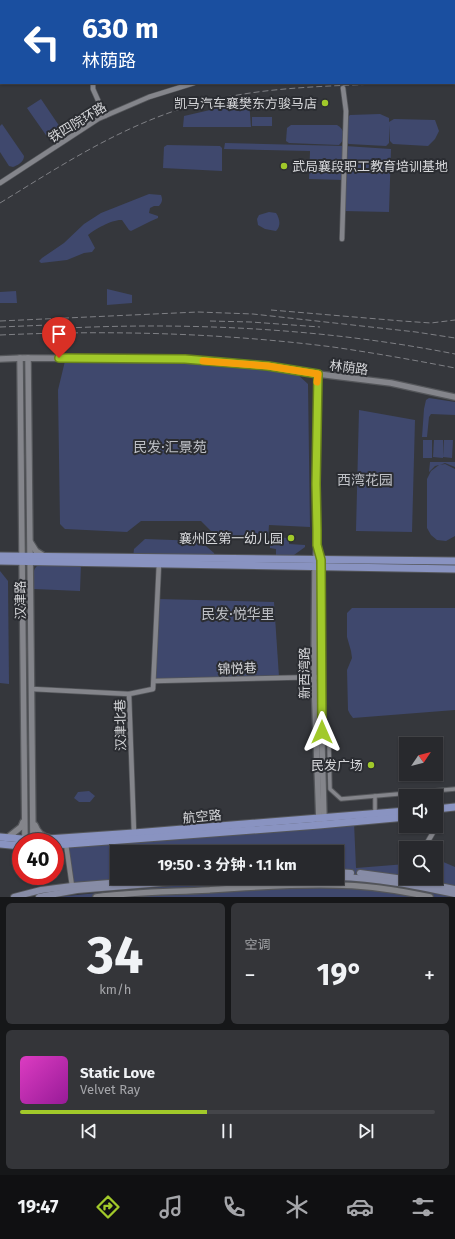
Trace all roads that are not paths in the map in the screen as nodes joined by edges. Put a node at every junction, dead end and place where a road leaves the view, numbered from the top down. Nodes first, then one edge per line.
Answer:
1 (93, 84) edge
2 (191, 84) edge
3 (343, 88) dead end
4 (105, 116) junction
5 (0, 183) edge
6 (342, 239) dead end
7 (20, 358) junction
8 (28, 358) junction
9 (0, 359) edge
10 (318, 374) junction
11 (455, 397) edge
12 (30, 542) junction
13 (22, 543) junction
14 (0, 556) edge
15 (10, 558) junction
16 (23, 558) junction
17 (31, 559) junction
18 (43, 559) junction
19 (0, 561) edge
20 (455, 561) edge
21 (318, 563) junction
22 (159, 564) junction
23 (455, 569) edge
24 (31, 571) junction
25 (23, 573) junction
26 (314, 677) junction
27 (321, 677) junction
28 (154, 681) junction
29 (32, 689) junction
30 (129, 694) junction
31 (329, 745) dead end
32 (455, 789) edge
33 (443, 790) edge
34 (399, 794) edge
35 (375, 796) junction
36 (455, 807) edge
37 (443, 810) edge
38 (399, 811) edge
39 (443, 812) edge
40 (455, 812) edge
41 (375, 813) junction
42 (321, 817) junction
43 (399, 817) edge
44 (24, 820) junction
45 (33, 821) junction
46 (321, 825) junction
47 (23, 833) edge
48 (33, 833) edge
49 (39, 833) edge
50 (134, 833) junction
51 (4, 838) edge
52 (64, 841) edge
53 (12, 843) edge
54 (0, 844) edge
55 (66, 844) joint
56 (344, 872) edge
57 (344, 877) edge
58 (399, 880) edge
59 (399, 880) edge
60 (110, 883) edge
61 (399, 884) edge
62 (138, 885) edge
63 (421, 885) edge
64 (431, 885) edge
65 (72, 886) junction
66 (455, 889) edge
67 (394, 890) junction
68 (455, 894) edge
69 (14, 897) edge
70 (39, 897) edge
71 (96, 897) edge
72 (430, 897) edge

1 - 4 street
2 - 4 street, 铁四院环路
3 - 6 street
4 - 5 street, 铁四院环路
7 - 8 street, 林荫路
7 - 9 street, 林荫路
7 - 13 street, 汉津路
8 - 10 street, 林荫路
8 - 12 street, 汉津路
10 - 11 street, 林荫路
10 - 21 street, 新西湾路
12 - 17 street, 汉津路
12 - 18 street
13 - 15 street
13 - 16 street, 汉津路
14 - 15 main road
15 - 16 main road
15 - 19 main road
15 - 25 street
16 - 17 main road
16 - 25 street, 汉津路
17 - 18 main road
17 - 24 street, 汉津路
18 - 21 main road
18 - 22 main road
18 - 24 street
20 - 21 main road
21 - 22 main road
21 - 23 main road
21 - 26 street, 新西湾路
21 - 27 street, 新西湾路
22 - 28 street
24 - 29 street, 汉津路
25 - 44 street, 汉津路
26 - 27 street, 锦悦巷
26 - 28 street, 锦悦巷
26 - 42 street, 新西湾路
27 - 42 street, 新西湾路
28 - 30 street, 汉津北巷
29 - 30 street
29 - 45 street, 汉津路
30 - 50 street, 汉津北巷
31 - 35 street
32 - 33 street
34 - 35 street
35 - 41 street
36 - 37 main road
38 - 41 main road, 航空路
39 - 40 main road
41 - 42 main road, 航空路
42 - 46 street, 新西湾路
42 - 50 main road, 航空路
43 - 46 main road, 航空路
44 - 47 street, 汉津路
44 - 51 street
45 - 48 street, 汉津路
45 - 49 street
46 - 55 main road, 航空路
50 - 52 main road, 航空路
53 - 54 main road, 航空路
55 - 65 street
56 - 58 main road
57 - 59 main road
60 - 65 main road
61 - 67 street
62 - 70 main road
63 - 68 main road
64 - 66 main road
65 - 69 main road
67 - 71 street
67 - 72 street

